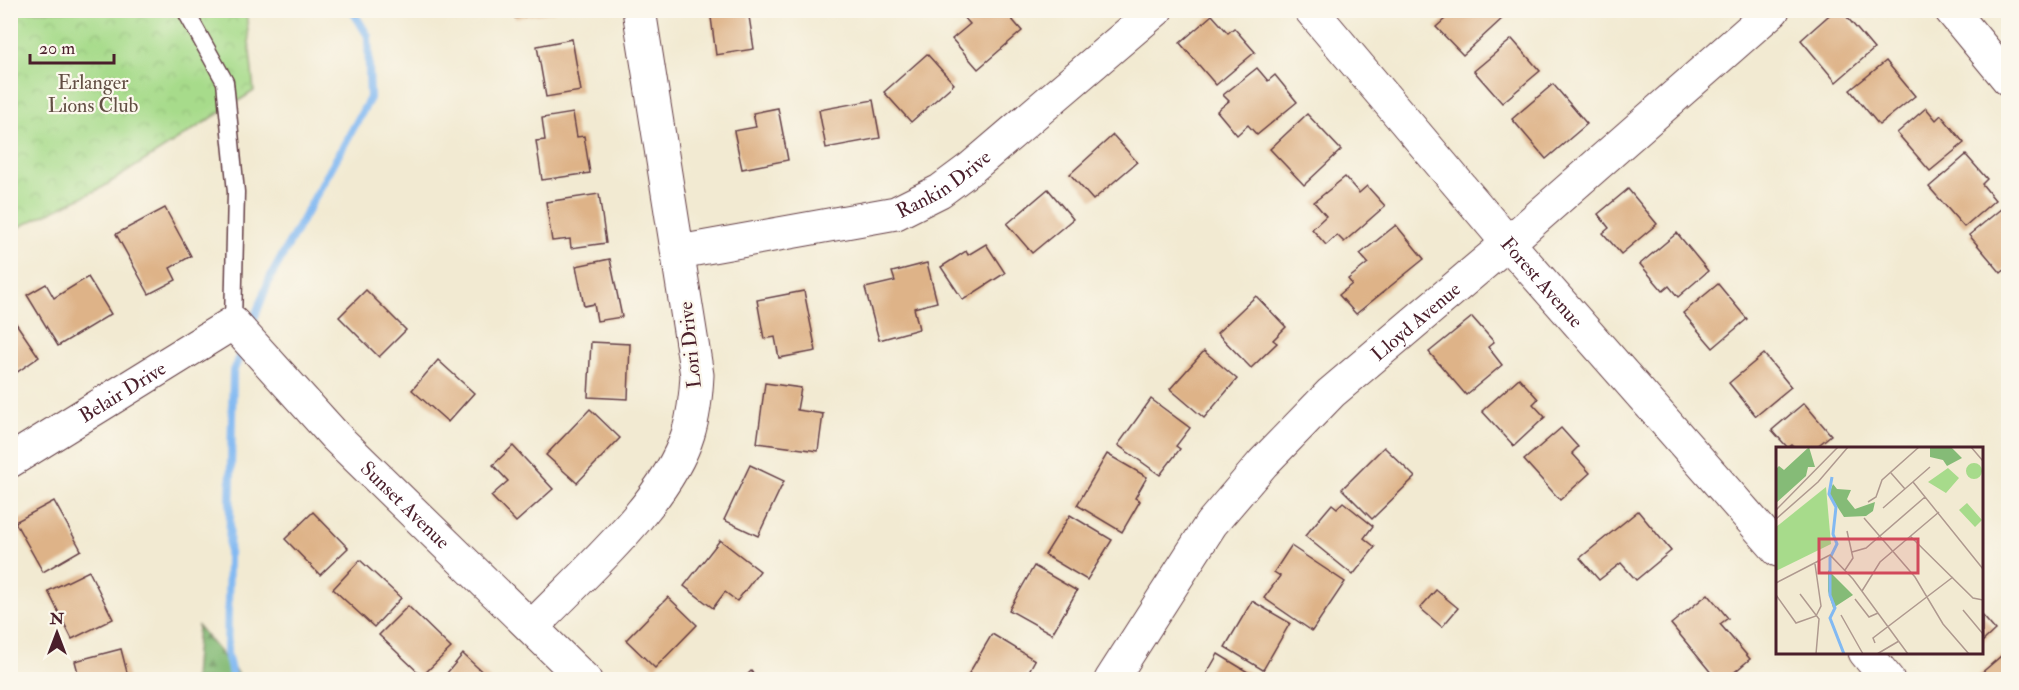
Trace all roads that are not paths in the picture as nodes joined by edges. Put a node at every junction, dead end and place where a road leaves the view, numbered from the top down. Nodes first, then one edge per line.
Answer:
1 (185, 10) edge
2 (639, 10) edge
3 (1156, 10) edge
4 (1311, 10) edge
5 (1773, 10) edge
6 (1951, 10) edge
7 (2008, 79) edge
8 (1508, 243) junction
9 (679, 252) junction
10 (233, 323) junction
11 (10, 461) edge
12 (1776, 548) edge
13 (532, 626) junction
14 (1867, 654) edge
15 (585, 680) edge
16 (1111, 680) edge
17 (1888, 680) edge

1 - 10 lane
2 - 9 street, Lori Drive
3 - 9 street, Rankin Drive
4 - 8 street, Forest Avenue
5 - 8 street, Lloyd Avenue
6 - 7 street
8 - 12 street, Forest Avenue
8 - 16 street, Lloyd Avenue
9 - 13 street, Lori Drive
10 - 11 street, Belair Drive
10 - 13 street, Sunset Avenue
13 - 15 street, Sunset Avenue
14 - 17 street

